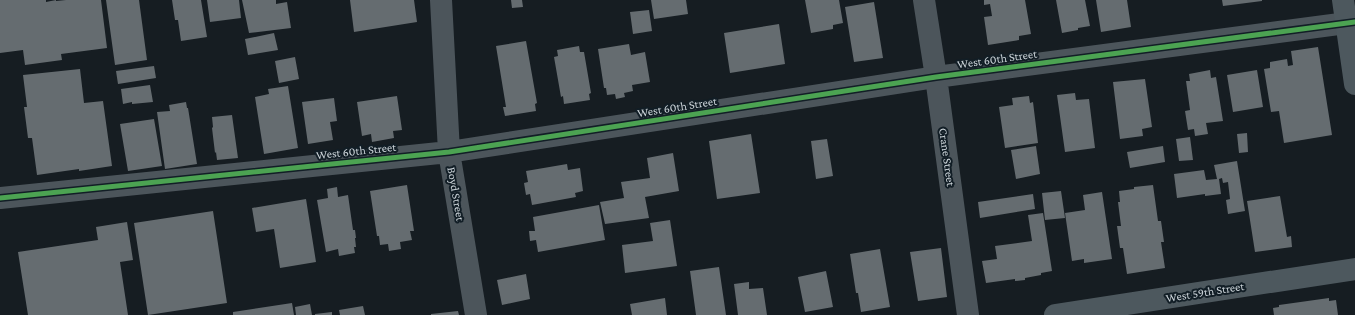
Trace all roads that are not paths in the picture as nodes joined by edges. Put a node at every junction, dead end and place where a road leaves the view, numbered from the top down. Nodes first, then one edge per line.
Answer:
1 (441, 0) edge
2 (924, 0) edge
3 (1343, 0) edge
4 (1351, 22) edge
5 (936, 77) junction
6 (1355, 84) edge
7 (449, 152) junction
8 (0, 198) edge
9 (1355, 269) edge
10 (476, 315) edge
11 (968, 315) edge
12 (1055, 315) edge

1 - 7 street, Boyd Street
2 - 5 street, Crane Street
3 - 4 street
4 - 5 street, West 60th Street
4 - 6 street
5 - 7 street, West 60th Street
5 - 11 street, Crane Street
7 - 8 street, West 60th Street
7 - 10 street, Boyd Street
9 - 12 street, West 59th Street

